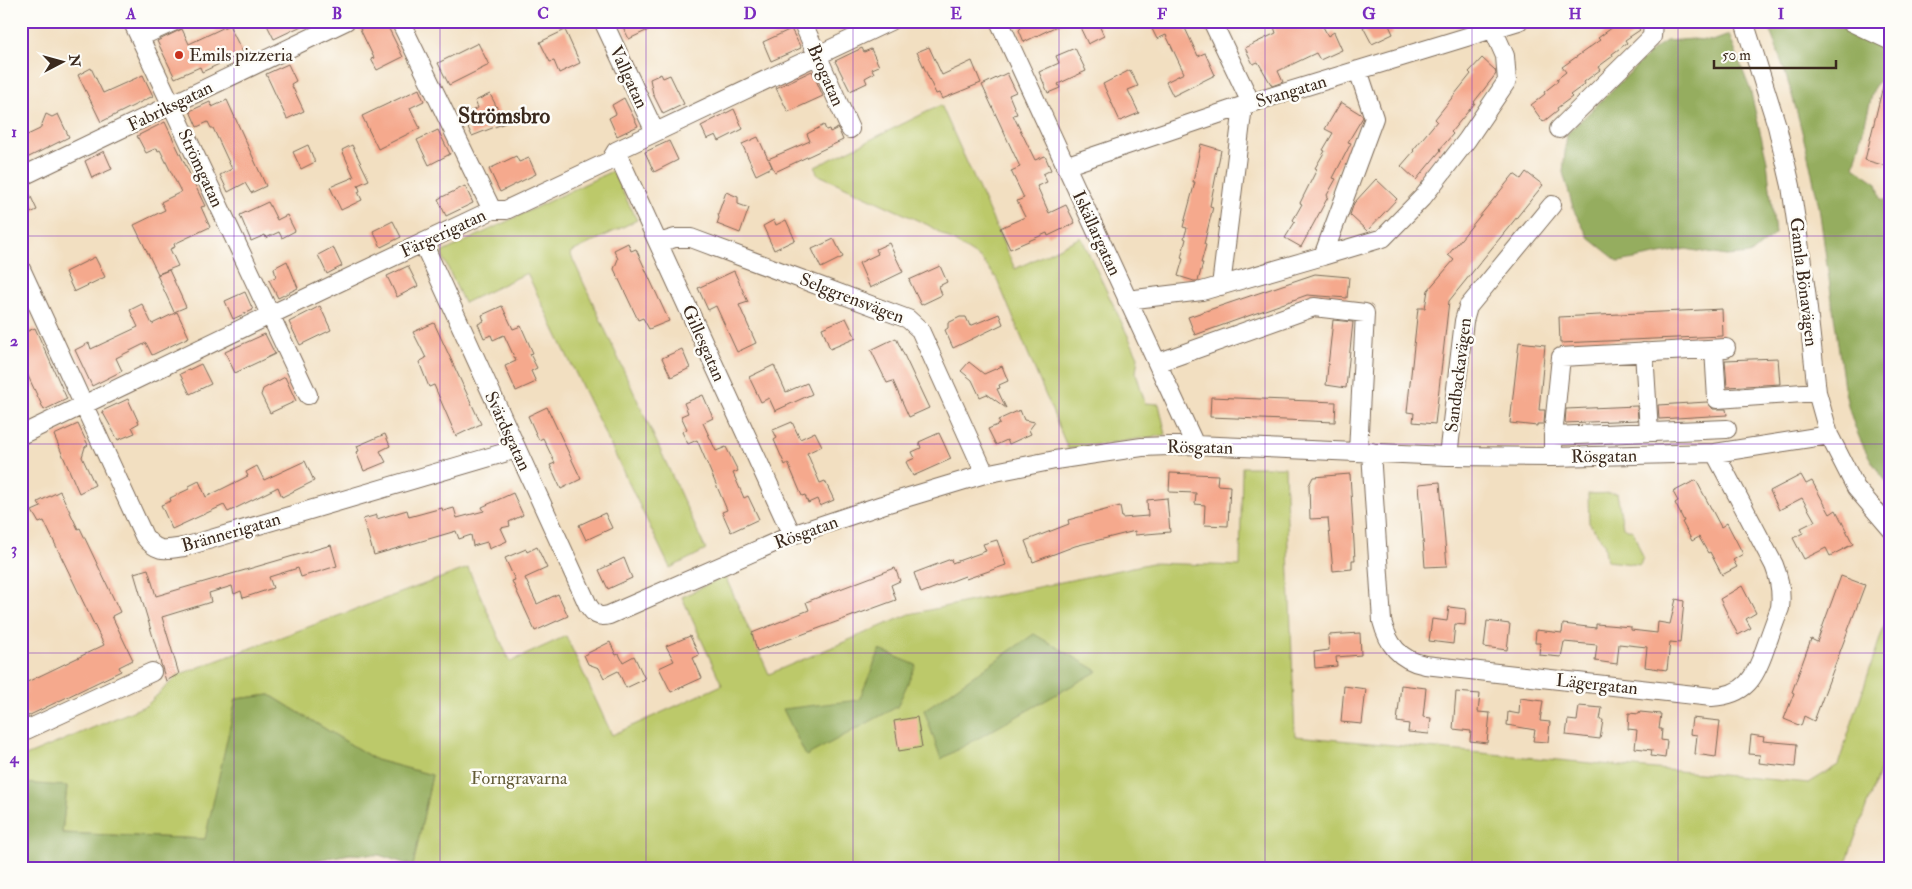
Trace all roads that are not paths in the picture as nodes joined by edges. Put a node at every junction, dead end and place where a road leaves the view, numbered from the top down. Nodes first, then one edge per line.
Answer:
1 (132, 21) edge
2 (176, 21) edge
3 (346, 21) edge
4 (400, 21) edge
5 (603, 21) edge
6 (802, 21) edge
7 (890, 21) edge
8 (999, 21) edge
9 (1212, 21) edge
10 (1519, 21) edge
11 (1653, 21) edge
12 (1744, 21) edge
13 (1849, 21) edge
14 (1494, 29) junction
15 (140, 37) junction
16 (1891, 41) edge
17 (818, 56) junction
18 (1358, 70) junction
19 (1247, 104) junction
20 (171, 105) junction
21 (850, 129) dead end
22 (1559, 129) dead end
23 (654, 132) junction
24 (616, 151) junction
25 (1066, 166) junction
26 (21, 177) edge
27 (1552, 205) dead end
28 (492, 210) junction
29 (423, 243) junction
30 (659, 243) junction
31 (1323, 256) junction
32 (21, 270) edge
33 (1221, 286) junction
34 (1128, 300) junction
35 (270, 315) junction
36 (1644, 352) junction
37 (1157, 363) junction
38 (1817, 392) junction
39 (308, 395) dead end
40 (84, 406) junction
41 (1727, 429) dead end
42 (1649, 432) junction
43 (21, 435) edge
44 (1829, 435) junction
45 (1553, 436) junction
46 (1195, 445) junction
47 (517, 449) junction
48 (1365, 452) junction
49 (1715, 453) junction
50 (1448, 456) junction
51 (1553, 457) junction
52 (985, 474) junction
53 (1891, 529) edge
54 (792, 535) junction
55 (598, 616) joint
56 (152, 672) dead end
57 (21, 724) edge

1 - 15 street, Strömgatan
2 - 15 street
3 - 20 street, Fabriksgatan
4 - 28 street
5 - 23 street, Vallgatan
6 - 17 street, Brogatan
7 - 17 street, Färgerigatan
8 - 25 street, Iskällargatan
9 - 19 street
10 - 14 street, Svangatan
11 - 22 street
12 - 38 street, Gamla Bönavägen
13 - 16 street
14 - 18 street, Svangatan
14 - 31 street
15 - 20 street, Strömgatan
17 - 21 street, Brogatan
17 - 23 street, Färgerigatan
18 - 19 street, Svangatan
18 - 31 street
19 - 25 street, Svangatan
19 - 33 street
20 - 26 street, Fabriksgatan
20 - 35 street, Strömgatan
23 - 24 street, Färgerigatan
24 - 28 street, Färgerigatan
24 - 30 street, Gillesgatan
25 - 34 street, Iskällargatan
27 - 50 street, Sandbackavägen
28 - 29 street, Färgerigatan
29 - 35 street, Färgerigatan
29 - 47 street, Svärdsgatan
30 - 52 street, Selggrensvägen
30 - 54 street, Gillesgatan
31 - 33 street
32 - 40 street, Brännerigatan
33 - 34 street
34 - 37 street, Iskällargatan
35 - 39 street, Strömgatan
35 - 40 street, Färgerigatan
36 - 38 street
36 - 42 street
36 - 45 street
37 - 46 street, Iskällargatan
37 - 48 street, Lägergatan
38 - 44 street, Gamla Bönavägen
40 - 43 street, Färgerigatan
40 - 47 street, Brännerigatan
41 - 42 street
42 - 45 street
44 - 49 street, Rösgatan
44 - 53 street, Gamla Bönavägen
45 - 51 street
46 - 48 street, Rösgatan
46 - 52 street, Rösgatan
47 - 55 street, Svärdsgatan
48 - 49 street, Lägergatan
48 - 50 street, Rösgatan
49 - 51 street, Rösgatan
50 - 51 street, Rösgatan
52 - 54 street, Rösgatan
54 - 55 street, Rösgatan
56 - 57 street

